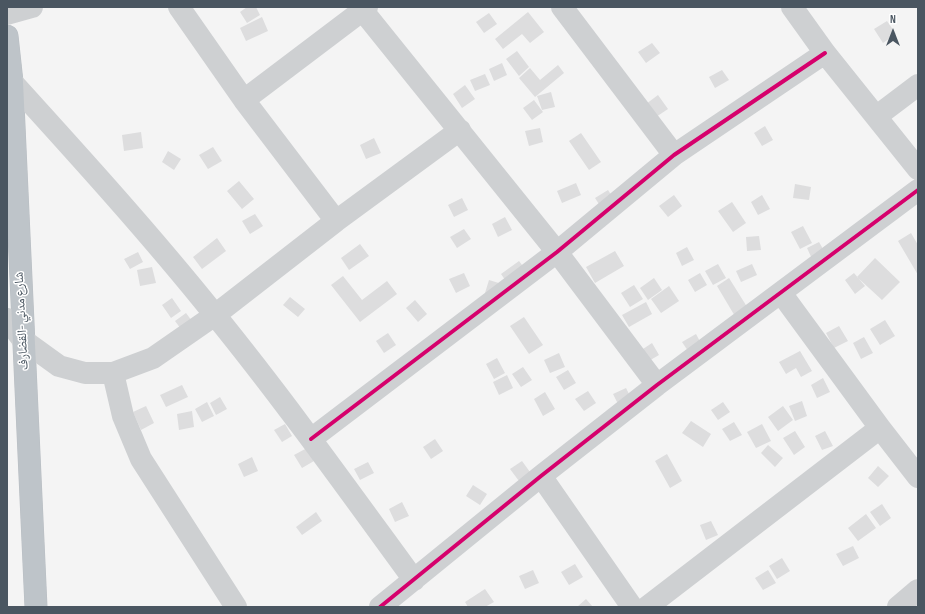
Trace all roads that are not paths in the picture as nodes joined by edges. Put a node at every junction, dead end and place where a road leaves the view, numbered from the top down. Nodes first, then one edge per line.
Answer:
1 (32, 7) edge
2 (179, 7) edge
3 (562, 7) edge
4 (792, 7) edge
5 (365, 9) edge
6 (7, 14) edge
7 (7, 36) edge
8 (825, 53) junction
9 (12, 82) junction
10 (918, 85) edge
11 (244, 100) junction
12 (877, 116) junction
13 (460, 130) junction
14 (674, 155) junction
15 (918, 169) edge
16 (918, 190) edge
17 (336, 221) junction
18 (557, 252) junction
19 (780, 293) junction
20 (215, 315) junction
21 (7, 319) edge
22 (23, 340) junction
23 (113, 373) junction
24 (657, 385) junction
25 (880, 428) junction
26 (311, 439) junction
27 (541, 476) junction
28 (918, 477) edge
29 (414, 580) junction
30 (918, 590) edge
31 (36, 607) edge
32 (236, 607) edge
33 (380, 607) edge
34 (632, 607) edge
35 (647, 607) edge
36 (898, 607) edge

1 - 6 street
2 - 11 street
3 - 14 street
4 - 8 street
5 - 11 street
5 - 13 street
7 - 9 highway, شارع مدني -القضارف
8 - 12 street
8 - 14 street
9 - 20 street
9 - 22 highway, شارع مدني -القضارف
10 - 12 street
11 - 17 street
12 - 15 street
13 - 17 street
13 - 18 street
14 - 18 street
16 - 19 street
17 - 20 street
18 - 24 street
18 - 26 street
19 - 24 street
19 - 25 street
20 - 23 street
20 - 26 street
21 - 22 street
22 - 23 street
22 - 31 highway, شارع مدني -القضارف
23 - 32 street
24 - 27 street
25 - 28 street
25 - 35 street
26 - 29 street
27 - 29 street
27 - 34 street
29 - 33 street
30 - 36 street

